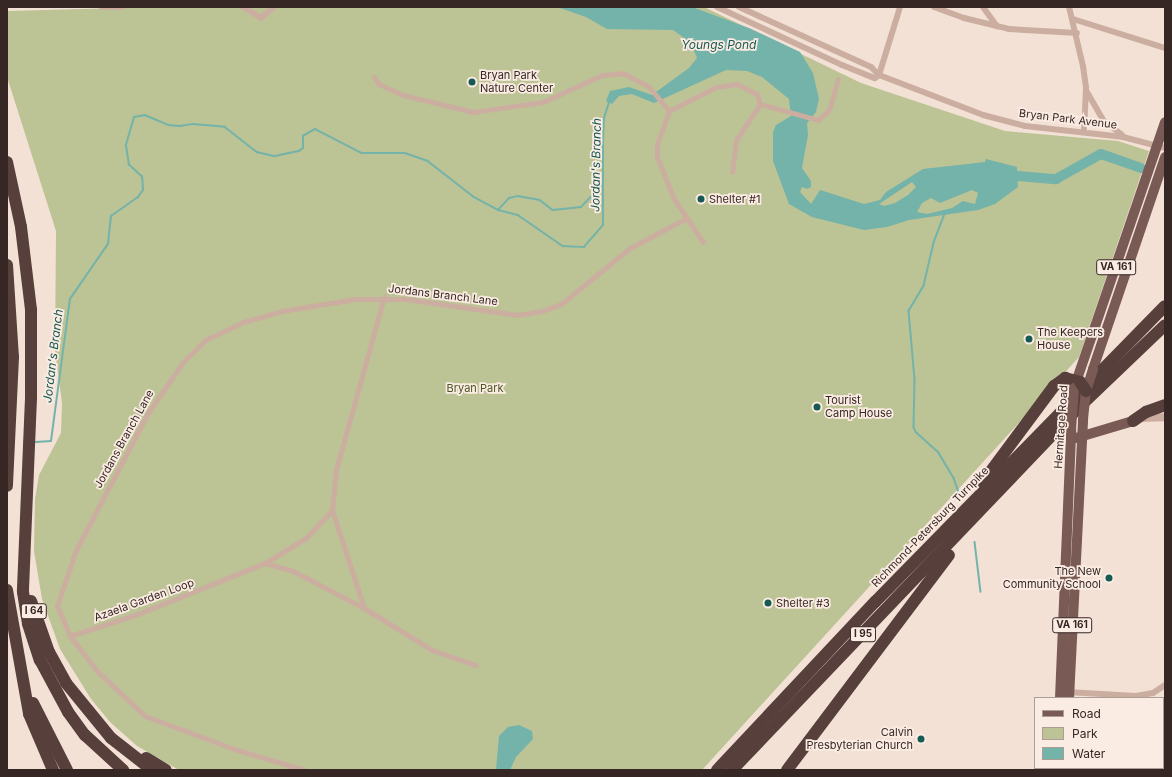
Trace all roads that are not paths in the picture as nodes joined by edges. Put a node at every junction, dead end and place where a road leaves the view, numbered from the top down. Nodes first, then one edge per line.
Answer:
1 (102, 7) edge
2 (123, 7) edge
3 (243, 7) edge
4 (274, 7) edge
5 (717, 7) edge
6 (739, 7) edge
7 (900, 7) edge
8 (934, 7) edge
9 (984, 7) edge
10 (1069, 7) edge
11 (1073, 19) junction
12 (997, 26) junction
13 (1077, 33) junction
14 (1165, 48) edge
15 (880, 75) junction
16 (374, 77) dead end
17 (838, 79) dead end
18 (1086, 88) junction
19 (760, 104) junction
20 (669, 111) junction
21 (1165, 122) edge
22 (1084, 132) junction
23 (1123, 137) junction
24 (1161, 147) edge
25 (1165, 157) edge
26 (7, 162) edge
27 (732, 172) dead end
28 (686, 219) junction
29 (703, 242) dead end
30 (7, 265) edge
31 (384, 297) junction
32 (1165, 306) edge
33 (1165, 325) edge
34 (1165, 336) edge
35 (1124, 366) junction
36 (1079, 385) junction
37 (1165, 406) edge
38 (1165, 417) edge
39 (1133, 421) junction
40 (1071, 435) junction
41 (1082, 437) junction
42 (7, 486) edge
43 (993, 498) junction
44 (332, 510) junction
45 (959, 516) junction
46 (23, 554) junction
47 (265, 563) junction
48 (7, 590) edge
49 (364, 608) junction
50 (70, 636) junction
51 (475, 665) dead end
52 (1165, 685) edge
53 (25, 688) junction
54 (1065, 695) edge
55 (95, 720) junction
56 (53, 770) edge
57 (67, 770) edge
58 (123, 770) edge
59 (152, 770) edge
60 (166, 770) edge
61 (305, 770) edge
62 (717, 770) edge
63 (732, 770) edge
64 (787, 770) edge

1 - 2 street
3 - 4 street
5 - 15 street, Bryan Park Avenue
6 - 15 street, Bryan Park Avenue
7 - 15 street
8 - 12 street
9 - 12 street
10 - 11 street
11 - 13 street
11 - 14 street
12 - 13 street
13 - 18 street
15 - 22 street, Bryan Park Avenue
16 - 20 street
17 - 19 street
18 - 22 street
18 - 23 street
19 - 20 street
19 - 27 street
20 - 28 street
21 - 24 main road, VA 161
22 - 23 street, Bryan Park Avenue
23 - 24 street, Bryan Park Avenue
24 - 36 main road, Hermitage Road / VA 161
25 - 36 main road, Hermitage Road / VA 161, bridge
26 - 46 highway, I 64
28 - 29 street
28 - 31 street, Jordans Branch Lane
30 - 42 highway
31 - 44 street
31 - 50 street, Jordans Branch Lane
32 - 45 highway, Richmond-Petersburg Turnpike / I 95
33 - 35 highway, I 95
34 - 35 highway
35 - 43 highway, I 95
36 - 40 main road, Hermitage Road / VA 161, bridge
36 - 41 main road, Hermitage Road / VA 161, bridge
36 - 45 highway
37 - 39 highway
38 - 39 street
39 - 41 main road
40 - 41 main road
40 - 54 main road, Hermitage Road / VA 161
41 - 54 main road, Hermitage Road / VA 161
43 - 63 highway, I 95
43 - 64 highway
44 - 47 street, Azaela Garden Loop
44 - 49 street
45 - 62 highway, Richmond-Petersburg Turnpike / I 95
46 - 55 highway, I 64
46 - 58 highway
47 - 49 street
47 - 50 street, Azaela Garden Loop
48 - 53 highway, I 64
49 - 51 street
50 - 61 street
52 - 54 street
53 - 56 highway
53 - 57 highway, I 64
55 - 59 highway, I 64
55 - 60 highway

